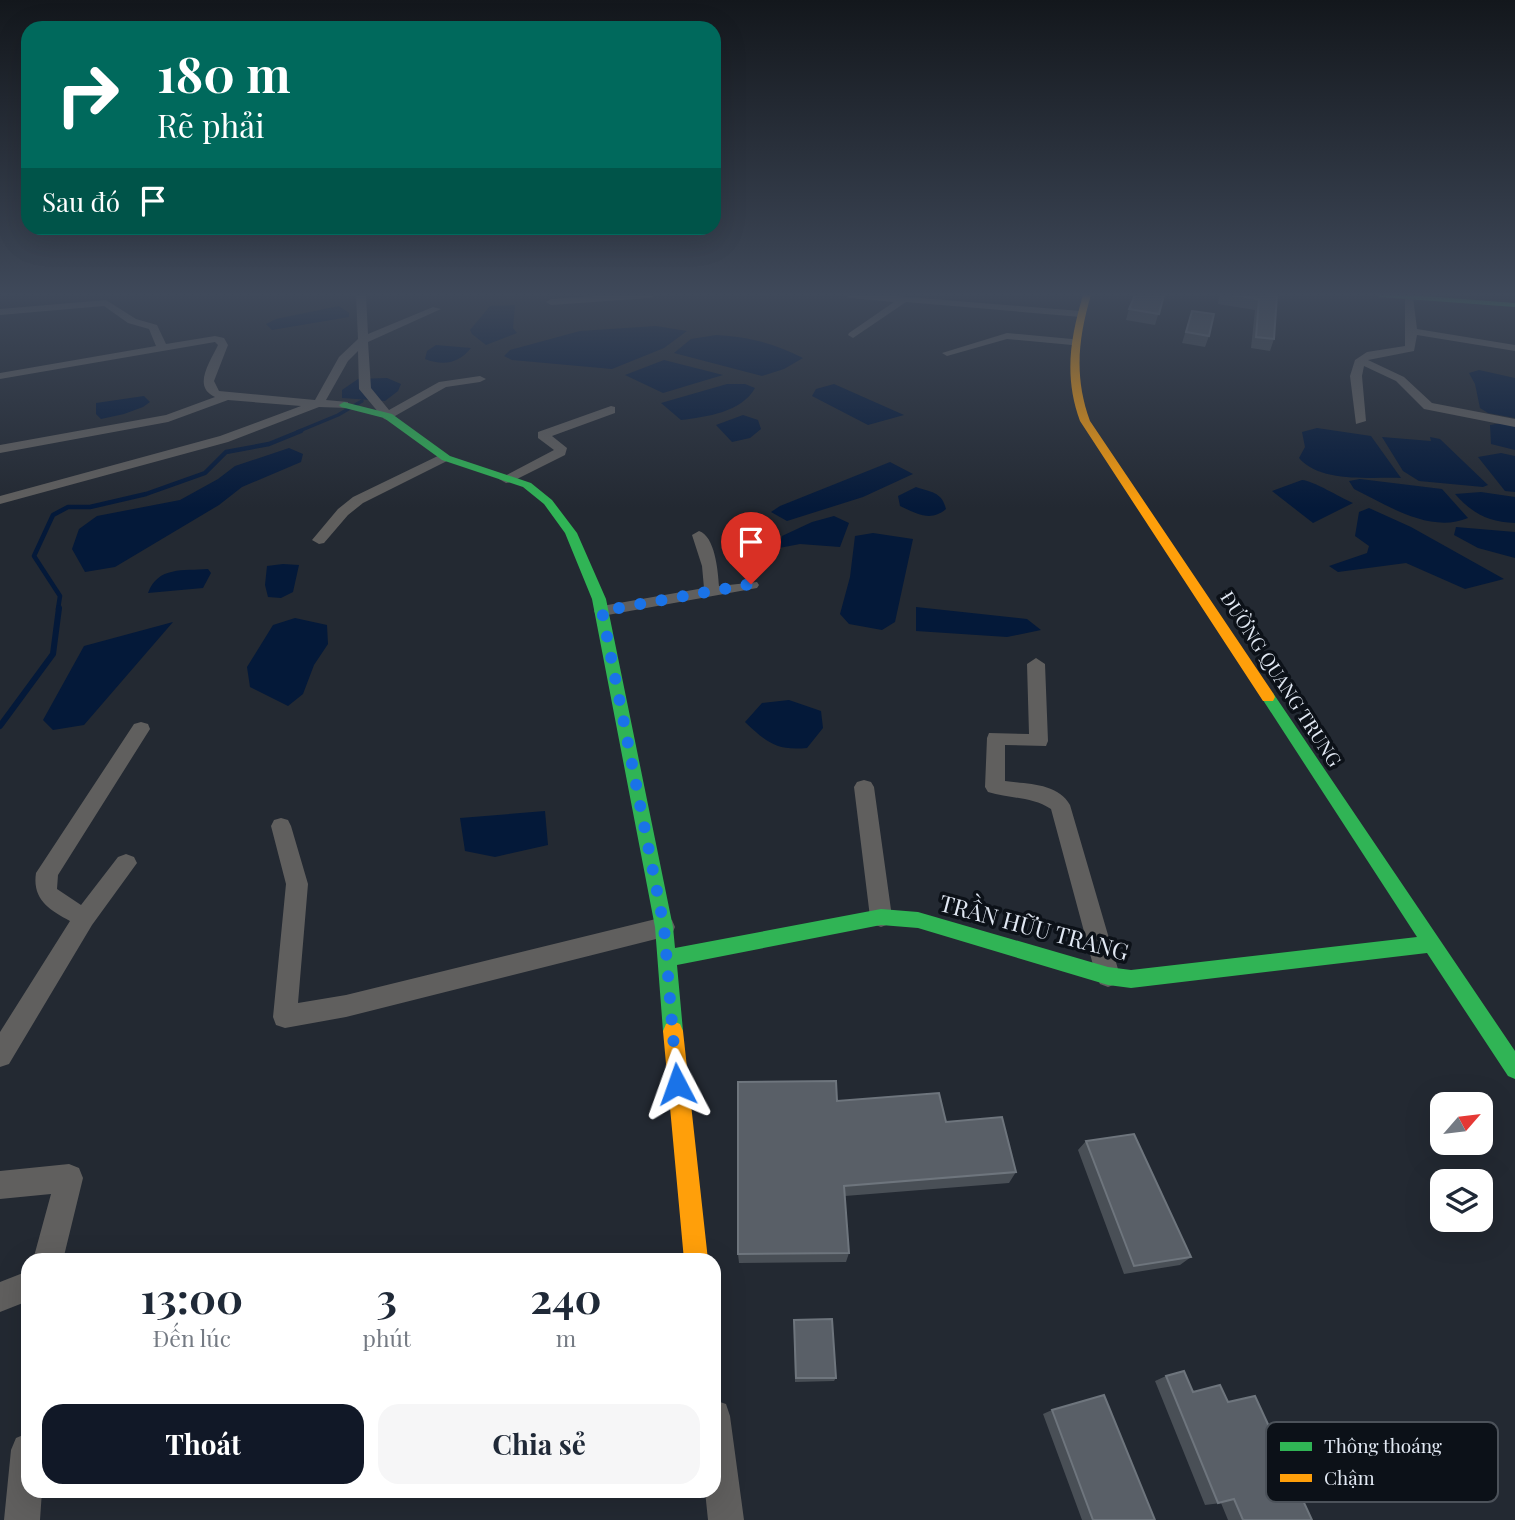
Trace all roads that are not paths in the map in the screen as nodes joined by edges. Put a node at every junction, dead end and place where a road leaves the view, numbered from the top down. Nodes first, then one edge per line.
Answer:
1 (56, 366) edge
2 (214, 366) edge
3 (339, 366) edge
4 (364, 366) edge
5 (1071, 366) edge
6 (1359, 366) edge
7 (1372, 366) edge
8 (0, 376) edge
9 (480, 379) dead end
10 (225, 397) junction
11 (319, 403) junction
12 (350, 406) joint
13 (611, 410) dead end
14 (388, 416) junction
15 (1360, 421) dead end
16 (1515, 423) edge
17 (0, 449) edge
18 (444, 457) junction
19 (506, 479) junction
20 (0, 500) edge
21 (699, 535) dead end
22 (319, 541) dead end
23 (751, 584) dead end
24 (712, 591) junction
25 (602, 611) junction
26 (1036, 664) dead end
27 (141, 729) dead end
28 (864, 787) dead end
29 (281, 826) dead end
30 (127, 863) dead end
31 (881, 917) junction
32 (84, 918) junction
33 (664, 927) junction
34 (1432, 944) junction
35 (668, 958) junction
36 (1108, 976) junction
37 (0, 1055) edge
38 (1515, 1069) edge
39 (0, 1185) edge
40 (50, 1253) edge
41 (695, 1253) edge
42 (21, 1289) edge
43 (0, 1297) edge
44 (721, 1477) edge
45 (24, 1498) edge
46 (22, 1520) edge
47 (726, 1520) edge

1 - 8 street
2 - 10 street
3 - 11 street
4 - 14 street
5 - 34 street, ĐƯỜNG QUANG TRUNG
6 - 15 street
7 - 16 street
9 - 14 street
10 - 11 street
10 - 17 street
11 - 12 street
11 - 20 street
12 - 14 street
13 - 19 street
14 - 18 street
18 - 19 street
18 - 22 street
19 - 25 street
21 - 24 street
23 - 24 street
24 - 25 street
25 - 33 street
26 - 36 street
27 - 32 street
28 - 31 street
29 - 33 street
30 - 32 street
31 - 35 street, TRẦN HỮU TRANG
31 - 36 street, TRẦN HỮU TRANG
32 - 37 street
33 - 35 street
34 - 36 street, TRẦN HỮU TRANG
34 - 38 street, ĐƯỜNG QUANG TRUNG
35 - 41 street
39 - 40 street
42 - 43 street
44 - 47 street
45 - 46 street

